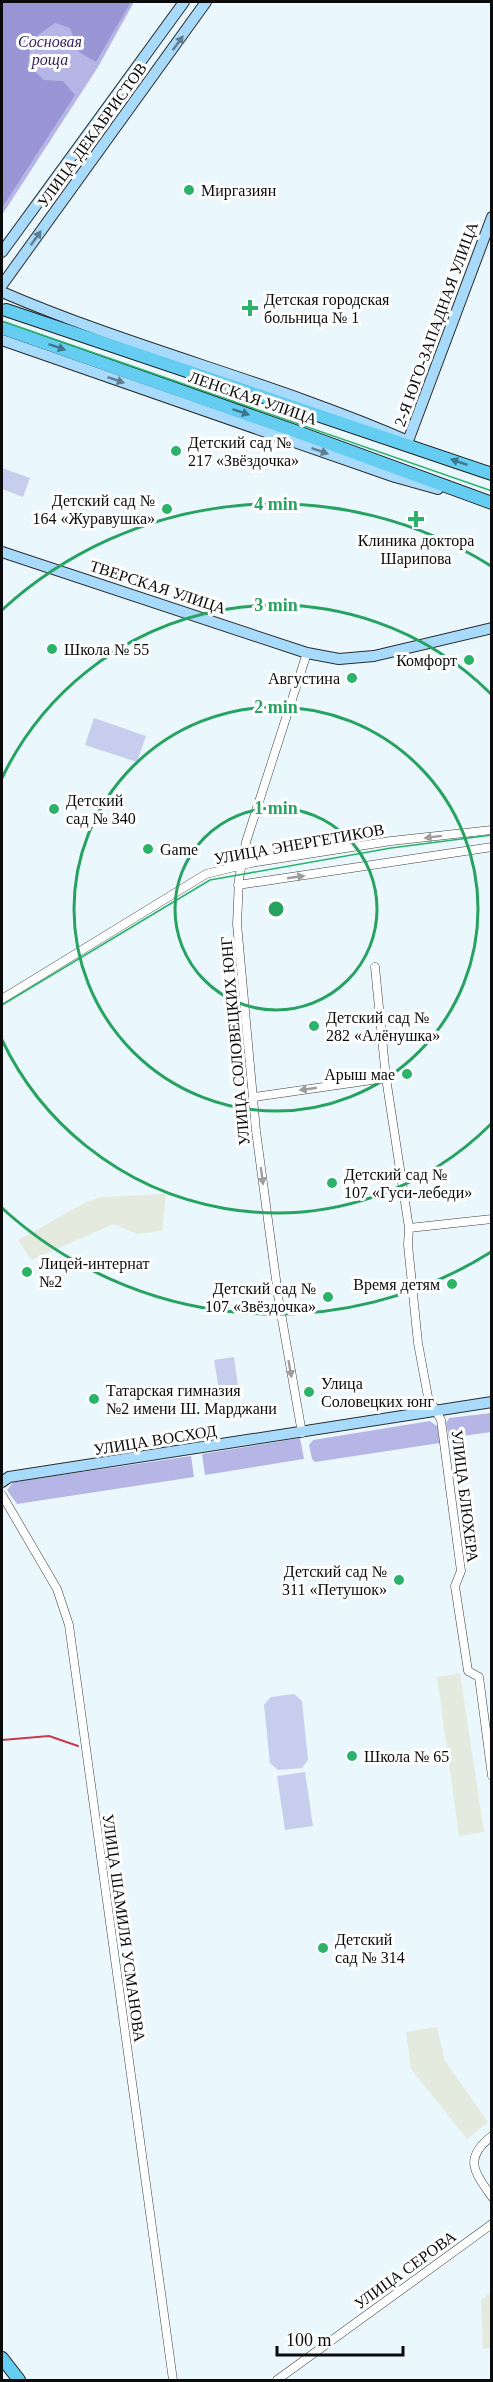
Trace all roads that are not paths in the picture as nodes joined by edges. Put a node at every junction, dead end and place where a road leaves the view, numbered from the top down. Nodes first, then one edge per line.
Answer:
1 (184, 2) edge
2 (206, 2) edge
3 (492, 217) edge
4 (2, 252) edge
5 (2, 285) edge
6 (2, 292) edge
7 (6, 309) dead end
8 (2, 328) edge
9 (2, 340) edge
10 (408, 441) junction
11 (427, 451) junction
12 (492, 474) edge
13 (489, 502) edge
14 (2, 552) edge
15 (492, 628) edge
16 (307, 653) junction
17 (492, 830) edge
18 (492, 847) edge
19 (241, 865) junction
20 (238, 885) junction
21 (375, 967) dead end
22 (2, 999) edge
23 (386, 1078) junction
24 (254, 1097) junction
25 (492, 1219) edge
26 (410, 1228) junction
27 (492, 1402) edge
28 (436, 1411) junction
29 (302, 1432) junction
30 (2, 1482) edge
31 (2, 1495) edge
32 (492, 1776) edge
33 (492, 2136) edge
34 (492, 2197) edge
35 (492, 2224) edge
36 (2, 2358) edge
37 (19, 2380) edge
38 (173, 2380) edge
39 (277, 2380) edge

1 - 4 main road, УЛИЦА ДЕКАБРИСТОВ
5 -> 2 main road, УЛИЦА ДЕКАБРИСТОВ
3 - 10 main road, 2-Я ЮГО-ЗАПАДНАЯ УЛИЦА
6 - 10 main road
7 - 11 main road, ЛЕНСКАЯ УЛИЦА
8 -> 13 main road, ЛЕНСКАЯ УЛИЦА
9 -> 13 main road
10 - 11 main road
12 -> 11 main road, ЛЕНСКАЯ УЛИЦА
14 - 16 main road, ТВЕРСКАЯ УЛИЦА
15 - 16 main road, ТВЕРСКАЯ УЛИЦА
16 - 19 street, УЛИЦА СОЛОВЕЦКИХ ЮНГ
17 -> 19 street, УЛИЦА ЭНЕРГЕТИКОВ
20 -> 18 street, УЛИЦА ЭНЕРГЕТИКОВ
19 - 20 street, УЛИЦА СОЛОВЕЦКИХ ЮНГ
19 - 22 street, УЛИЦА ЭНЕРГЕТИКОВ
20 - 24 street, УЛИЦА СОЛОВЕЦКИХ ЮНГ
21 - 23 street, УЛИЦА БЛЮХЕРА
23 -> 24 street
23 - 26 street, УЛИЦА БЛЮХЕРА
24 -> 29 street, УЛИЦА СОЛОВЕЦКИХ ЮНГ
25 - 26 street
26 - 28 street, УЛИЦА БЛЮХЕРА
27 - 28 main road, УЛИЦА ВОСХОД
28 - 29 main road, УЛИЦА ВОСХОД
28 - 32 street, УЛИЦА БЛЮХЕРА
29 - 30 main road, УЛИЦА ВОСХОД
31 - 38 street, УЛИЦА ШАМИЛЯ УСМАНОВА
33 - 34 street
35 - 39 street, УЛИЦА СЕРОВА
36 - 37 main road

